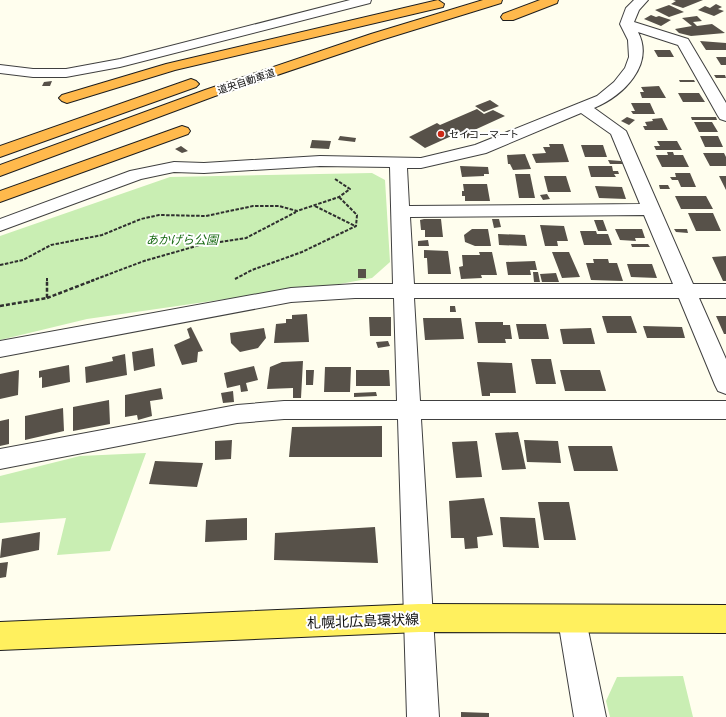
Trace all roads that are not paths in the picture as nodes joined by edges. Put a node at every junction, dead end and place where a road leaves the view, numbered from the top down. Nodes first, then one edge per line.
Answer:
1 (365, 0) edge
2 (453, 0) edge
3 (496, 0) edge
4 (552, 0) edge
5 (642, 0) edge
6 (438, 4) junction
7 (508, 17) dead end
8 (627, 24) junction
9 (0, 69) edge
10 (219, 75) dead end
11 (204, 80) dead end
12 (67, 98) dead end
13 (721, 100) edge
14 (583, 107) junction
15 (726, 116) edge
16 (182, 131) dead end
17 (0, 152) edge
18 (398, 163) junction
19 (0, 171) edge
20 (0, 197) edge
21 (651, 209) junction
22 (400, 212) junction
23 (0, 226) edge
24 (403, 291) junction
25 (686, 291) junction
26 (726, 291) edge
27 (0, 349) edge
28 (726, 385) edge
29 (410, 410) junction
30 (726, 410) edge
31 (0, 459) edge
32 (419, 618) junction
33 (572, 620) junction
34 (726, 620) edge
35 (0, 636) edge
36 (423, 717) edge
37 (590, 717) edge

1 - 9 street
2 - 6 highway, 道央自動車道
3 - 19 highway, 道央自動車道
4 - 7 highway
5 - 8 street
6 - 10 highway, 道央自動車道
6 - 12 highway
8 - 13 street
8 - 14 street
11 - 17 highway, 道央自動車道
13 - 15 street
14 - 18 street
14 - 21 street
16 - 20 highway
18 - 22 street
18 - 23 street
21 - 22 street
21 - 25 street
22 - 24 street
24 - 25 street
24 - 27 street
24 - 29 street
25 - 26 street
25 - 28 street
29 - 30 street
29 - 31 street
29 - 32 street
32 - 33 main road, 札幌北広島環状線
32 - 35 main road, 札幌北広島環状線
32 - 36 street
33 - 34 main road, 札幌北広島環状線
33 - 37 street

